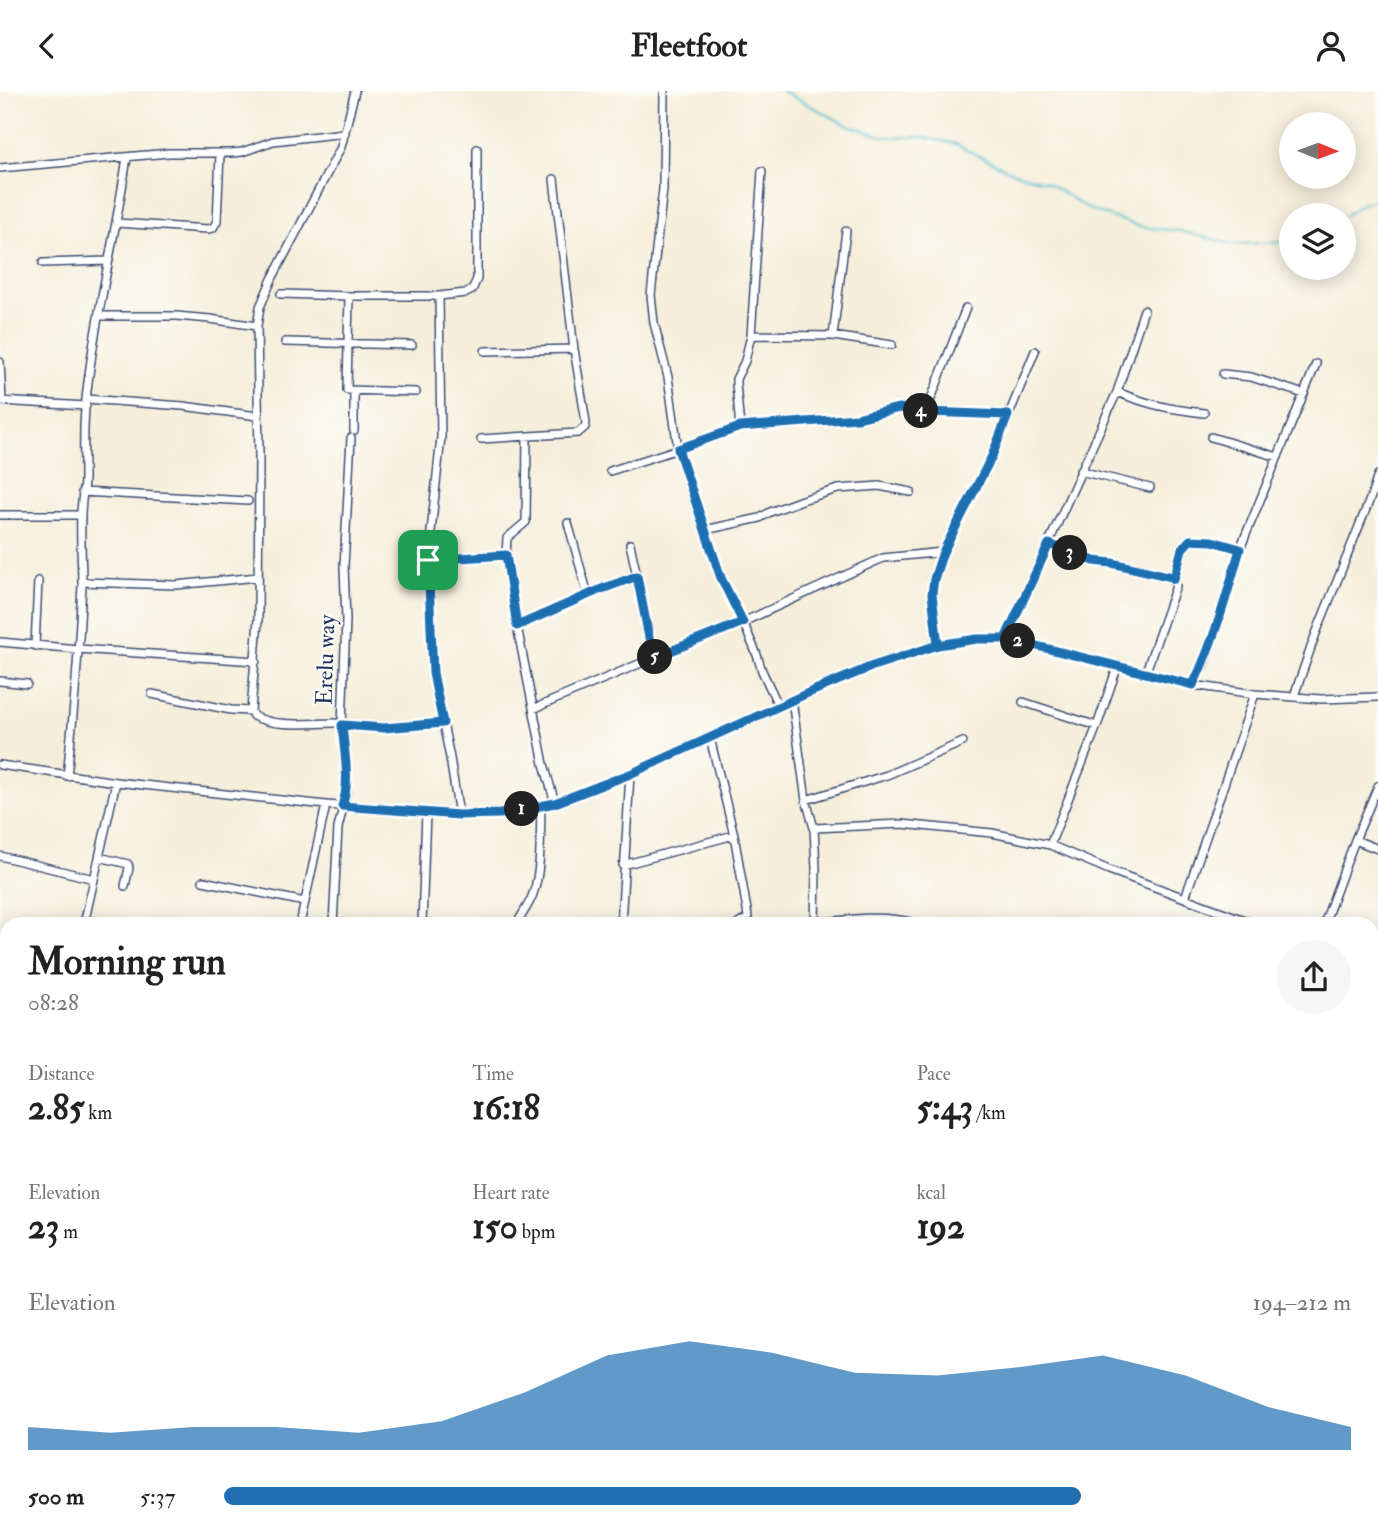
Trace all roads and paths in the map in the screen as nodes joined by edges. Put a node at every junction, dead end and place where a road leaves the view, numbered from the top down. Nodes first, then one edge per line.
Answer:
1 (355, 91) edge
2 (664, 91) edge
3 (345, 133) junction
4 (477, 149) dead end
5 (220, 154) junction
6 (127, 157) junction
7 (0, 168) edge
8 (762, 170) dead end
9 (554, 179) dead end
10 (117, 223) junction
11 (846, 231) dead end
12 (108, 261) junction
13 (43, 263) dead end
14 (281, 294) dead end
15 (349, 296) junction
16 (439, 296) junction
17 (966, 308) dead end
18 (1144, 310) dead end
19 (99, 316) junction
20 (257, 326) junction
21 (751, 335) junction
22 (833, 336) junction
23 (285, 342) dead end
24 (347, 344) junction
25 (412, 345) dead end
26 (892, 345) dead end
27 (574, 349) junction
28 (485, 351) dead end
29 (1035, 352) dead end
30 (0, 362) edge
31 (1316, 364) dead end
32 (1223, 374) dead end
33 (354, 391) junction
34 (416, 392) dead end
35 (1116, 392) junction
36 (1304, 394) junction
37 (1, 401) edge
38 (86, 403) junction
39 (926, 412) junction
40 (1204, 413) dead end
41 (1008, 415) junction
42 (258, 416) junction
43 (740, 427) junction
44 (527, 436) junction
45 (1211, 437) dead end
46 (481, 439) dead end
47 (678, 449) junction
48 (1278, 457) junction
49 (610, 471) dead end
50 (1080, 471) junction
51 (1378, 475) edge
52 (1150, 488) dead end
53 (82, 492) junction
54 (911, 492) dead end
55 (248, 501) dead end
56 (0, 515) edge
57 (81, 516) junction
58 (568, 523) dead end
59 (705, 530) junction
60 (630, 544) dead end
61 (1049, 544) junction
62 (1240, 549) junction
63 (943, 552) junction
64 (506, 555) junction
65 (428, 560) junction
66 (637, 576) junction
67 (258, 577) junction
68 (1174, 579) junction
69 (38, 581) dead end
70 (82, 582) junction
71 (588, 595) junction
72 (743, 622) junction
73 (517, 626) junction
74 (1005, 639) junction
75 (0, 642) edge
76 (938, 645) junction
77 (35, 646) junction
78 (78, 649) junction
79 (653, 658) junction
80 (256, 660) junction
81 (1118, 665) junction
82 (1145, 674) junction
83 (0, 681) edge
84 (27, 684) dead end
85 (1193, 685) junction
86 (152, 694) dead end
87 (1255, 694) junction
88 (1294, 697) junction
89 (1378, 697) edge
90 (792, 701) junction
91 (1023, 702) dead end
92 (779, 706) junction
93 (533, 709) junction
94 (251, 711) junction
95 (443, 723) junction
96 (339, 724) junction
97 (1097, 726) junction
98 (710, 738) junction
99 (963, 742) dead end
100 (0, 765) edge
101 (630, 774) junction
102 (67, 776) junction
103 (116, 782) junction
104 (1378, 786) edge
105 (806, 800) junction
106 (555, 803) junction
107 (326, 805) junction
108 (541, 805) junction
109 (342, 806) junction
110 (426, 812) junction
111 (459, 815) junction
112 (814, 828) junction
113 (734, 835) junction
114 (1355, 839) junction
115 (1050, 845) junction
116 (1378, 849) edge
117 (0, 856) edge
118 (99, 857) junction
119 (623, 865) junction
120 (94, 879) junction
121 (203, 881) dead end
122 (125, 886) dead end
123 (1185, 898) junction
124 (305, 902) junction
125 (86, 917) edge
126 (302, 917) edge
127 (333, 917) edge
128 (422, 917) edge
129 (521, 917) edge
130 (621, 917) edge
131 (747, 917) edge
132 (815, 917) edge
133 (1236, 917) edge
134 (1327, 917) edge

1 - 3 street
2 - 47 street
3 - 5 street
3 - 20 street
4 - 16 street
5 - 6 street
5 - 10 street
6 - 7 street
6 - 10 street
8 - 21 street
9 - 27 street
10 - 12 street
11 - 22 street
12 - 13 street
12 - 19 street
14 - 15 street
15 - 16 street
15 - 24 street
16 - 65 street
17 - 39 street
18 - 35 street
19 - 20 street
19 - 38 street
20 - 42 street
21 - 22 street
21 - 43 street
22 - 26 street
23 - 24 street
24 - 25 street
24 - 33 street, Erelu way
27 - 28 street
27 - 44 street
29 - 41 street
30 - 37 street
31 - 36 street
32 - 36 street
33 - 34 street
33 - 96 street, Erelu way
35 - 40 street
35 - 50 street
36 - 48 street
37 - 38 street
38 - 42 street
38 - 53 street
39 - 41 street
39 - 43 street
41 - 63 street
42 - 67 street
43 - 47 street
44 - 46 street
44 - 64 street
45 - 48 street
47 - 49 street
47 - 59 street
48 - 62 street
50 - 52 street
50 - 61 street
51 - 88 street
53 - 55 street
53 - 57 street
54 - 59 street
56 - 57 street
57 - 70 street
58 - 71 street
59 - 72 street
60 - 66 street
61 - 68 street
61 - 74 street
62 - 68 street
62 - 85 street
63 - 72 street
63 - 76 street
64 - 65 street
64 - 73 street
65 - 95 street
66 - 71 street
66 - 79 street
67 - 70 street
67 - 80 street
68 - 82 street
69 - 77 street
70 - 78 street
71 - 73 street
72 - 79 street
72 - 92 street
73 - 93 street
74 - 76 street
74 - 81 street
75 - 77 street
76 - 90 street
77 - 78 street
78 - 80 street
78 - 102 street
79 - 93 street
80 - 94 street
81 - 82 street
81 - 97 street
82 - 85 street
83 - 84 street
85 - 87 street
86 - 94 street
87 - 88 street
87 - 123 street
88 - 89 street
90 - 92 street
90 - 105 street
91 - 97 street
92 - 98 street
93 - 106 street
94 - 96 street
95 - 96 street
95 - 111 street
96 - 109 street, Erelu way
97 - 115 street
98 - 101 street
98 - 113 street
99 - 105 street
100 - 102 street
101 - 106 street
101 - 119 street
102 - 103 street
103 - 107 street
103 - 118 street
104 - 114 street
105 - 112 street
106 - 108 street
107 - 109 street
107 - 124 street
108 - 111 street
108 - 129 street
109 - 110 street
109 - 127 street, Erelu way
110 - 111 street
110 - 128 street
112 - 115 street
112 - 132 street
113 - 119 street
113 - 131 street
114 - 116 street
114 - 134 street
115 - 123 street
117 - 120 street
118 - 120 street
118 - 122 street
119 - 130 street
120 - 125 street
121 - 124 street
123 - 133 street
124 - 126 street

